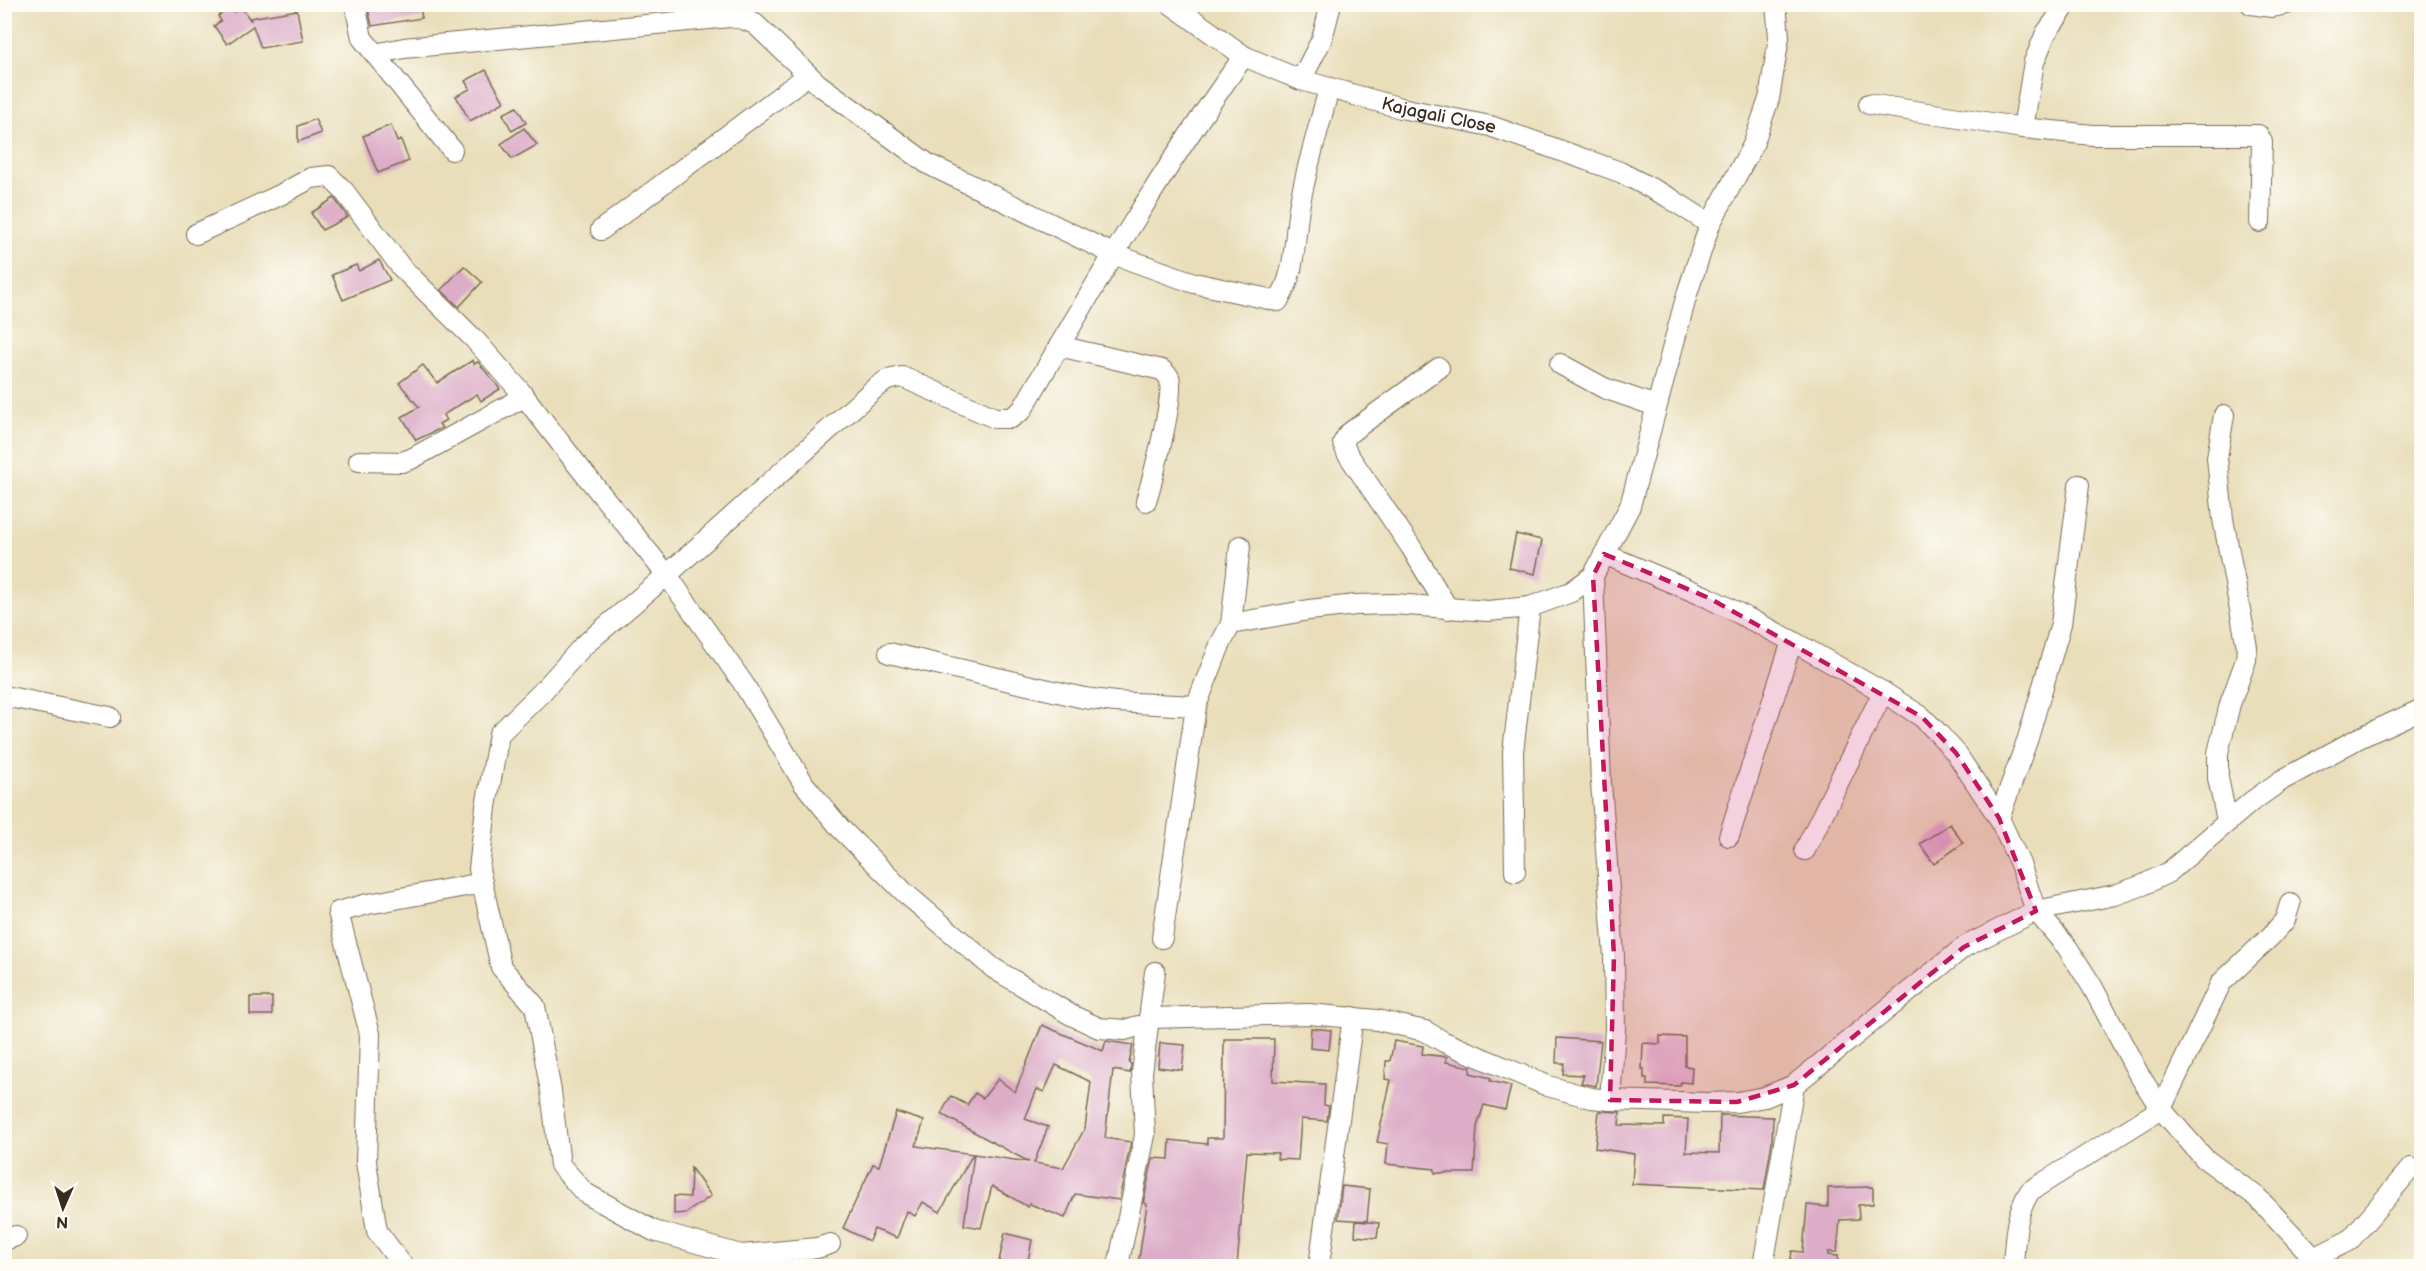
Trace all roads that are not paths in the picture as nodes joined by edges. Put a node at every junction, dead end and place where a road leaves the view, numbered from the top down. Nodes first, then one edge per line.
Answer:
1 (355, 4) edge
2 (1172, 4) edge
3 (1331, 4) edge
4 (1776, 4) edge
5 (2067, 4) edge
6 (2251, 4) edge
7 (2287, 4) edge
8 (375, 54) junction
9 (1244, 56) junction
10 (807, 75) junction
11 (1301, 80) junction
12 (1329, 88) junction
13 (1869, 104) dead end
14 (2023, 128) junction
15 (452, 150) dead end
16 (2260, 222) dead end
17 (1710, 224) junction
18 (602, 230) dead end
19 (196, 234) dead end
20 (1113, 254) junction
21 (1059, 346) junction
22 (1560, 364) dead end
23 (1439, 368) dead end
24 (524, 397) junction
25 (1656, 406) junction
26 (2224, 415) dead end
27 (359, 461) dead end
28 (2079, 486) dead end
29 (1146, 501) dead end
30 (1240, 546) dead end
31 (1604, 554) junction
32 (667, 575) junction
33 (1593, 576) junction
34 (1530, 607) junction
35 (1448, 609) junction
36 (1231, 624) junction
37 (1792, 641) junction
38 (889, 653) dead end
39 (1883, 692) junction
40 (4, 696) edge
41 (1196, 706) junction
42 (2421, 710) edge
43 (110, 717) dead end
44 (1999, 818) junction
45 (2227, 821) junction
46 (1729, 836) dead end
47 (1805, 850) dead end
48 (1515, 872) dead end
49 (482, 883) junction
50 (2290, 904) dead end
51 (2036, 910) junction
52 (1162, 938) dead end
53 (1155, 972) dead end
54 (1353, 1017) junction
55 (1143, 1022) junction
56 (1794, 1085) junction
57 (1610, 1100) junction
58 (2161, 1109) junction
59 (2411, 1168) dead end
60 (830, 1244) dead end
61 (2316, 1262) edge
62 (402, 1266) edge
63 (1119, 1266) edge
64 (1319, 1266) edge
65 (1763, 1266) edge
66 (2013, 1266) edge

1 - 8 street
2 - 9 street, Kajagali Close
3 - 11 street
4 - 17 street
5 - 14 street
6 - 7 street
8 - 10 street
8 - 15 street
9 - 11 street, Kajagali Close
9 - 20 street
10 - 18 street
10 - 20 street
11 - 12 street, Kajagali Close
12 - 17 street, Kajagali Close
12 - 20 street
13 - 14 street
14 - 16 street
17 - 25 street
19 - 24 street
20 - 21 street
21 - 29 street
21 - 32 street
22 - 25 street
23 - 35 street
24 - 27 street
24 - 32 street
25 - 31 street
26 - 45 street
28 - 44 street
30 - 36 street
31 - 33 street
31 - 37 street
32 - 49 street
32 - 55 street
33 - 34 street
33 - 57 street
34 - 35 street
34 - 48 street
35 - 36 street
36 - 41 street
37 - 39 street
37 - 46 street
38 - 41 street
39 - 44 street
39 - 47 street
40 - 43 street
41 - 52 street
42 - 45 street
44 - 51 street
45 - 51 street
49 - 60 street
49 - 62 street
50 - 58 street
51 - 56 street
51 - 58 street
53 - 55 street
54 - 55 street
54 - 57 street
54 - 64 street
55 - 63 street
56 - 57 street
56 - 65 street
58 - 61 street
58 - 66 street
59 - 61 street

